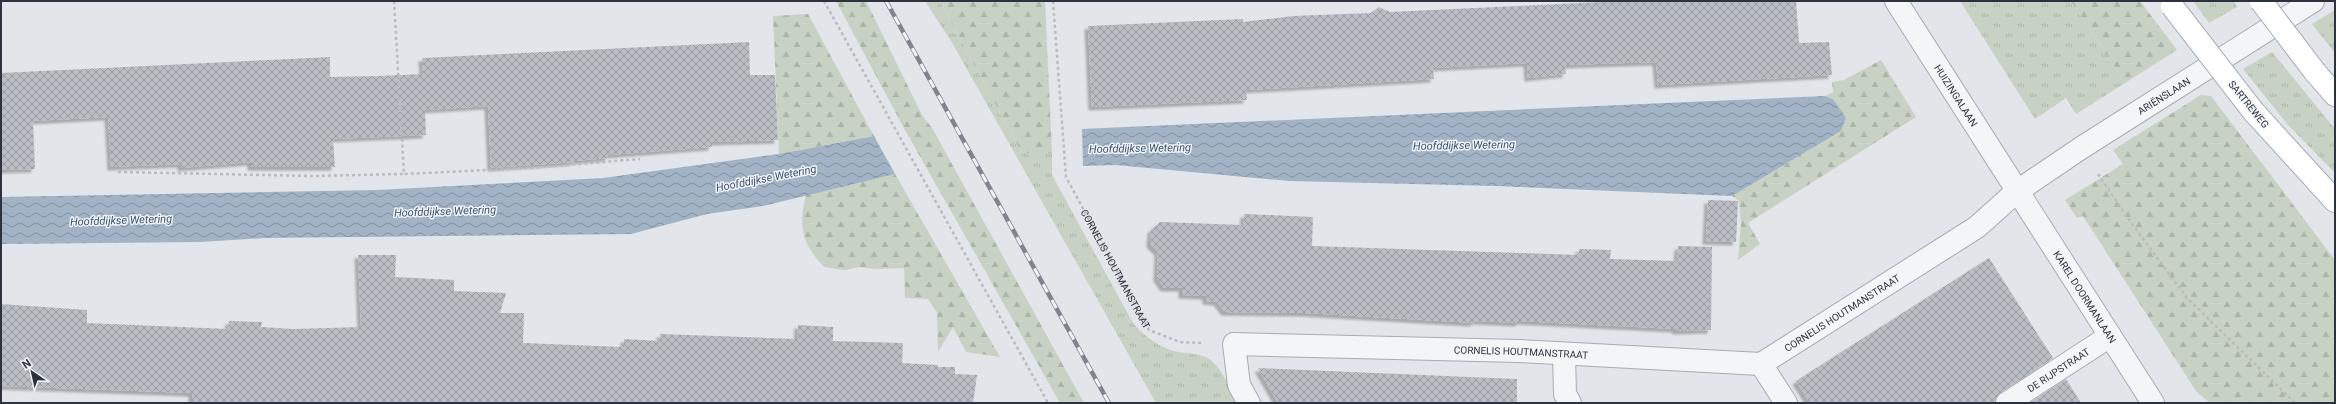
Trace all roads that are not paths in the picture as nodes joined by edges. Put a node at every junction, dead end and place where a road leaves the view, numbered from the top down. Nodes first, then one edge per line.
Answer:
1 (1896, 1) edge
2 (2261, 1) edge
3 (2313, 1) edge
4 (2171, 4) edge
5 (2335, 95) edge
6 (2016, 192) junction
7 (2335, 201) edge
8 (2110, 336) junction
9 (1564, 355) junction
10 (1761, 364) junction
11 (1249, 403) edge
12 (1570, 403) edge
13 (1786, 403) edge
14 (2007, 403) edge
15 (2153, 403) edge

1 - 6 street, HUIZINGALAAN
2 - 5 main road, bridge
3 - 6 street, ARIËNSLAAN
4 - 7 main road, SARTREWEG, bridge
6 - 8 street, KAREL DOORMANLAAN
6 - 10 street, CORNELIS HOUTMANSTRAAT
8 - 14 street, DE RIJPSTRAAT
8 - 15 street, KAREL DOORMANLAAN
9 - 10 street, CORNELIS HOUTMANSTRAAT
9 - 11 street, CORNELIS HOUTMANSTRAAT
9 - 12 street
10 - 13 street

